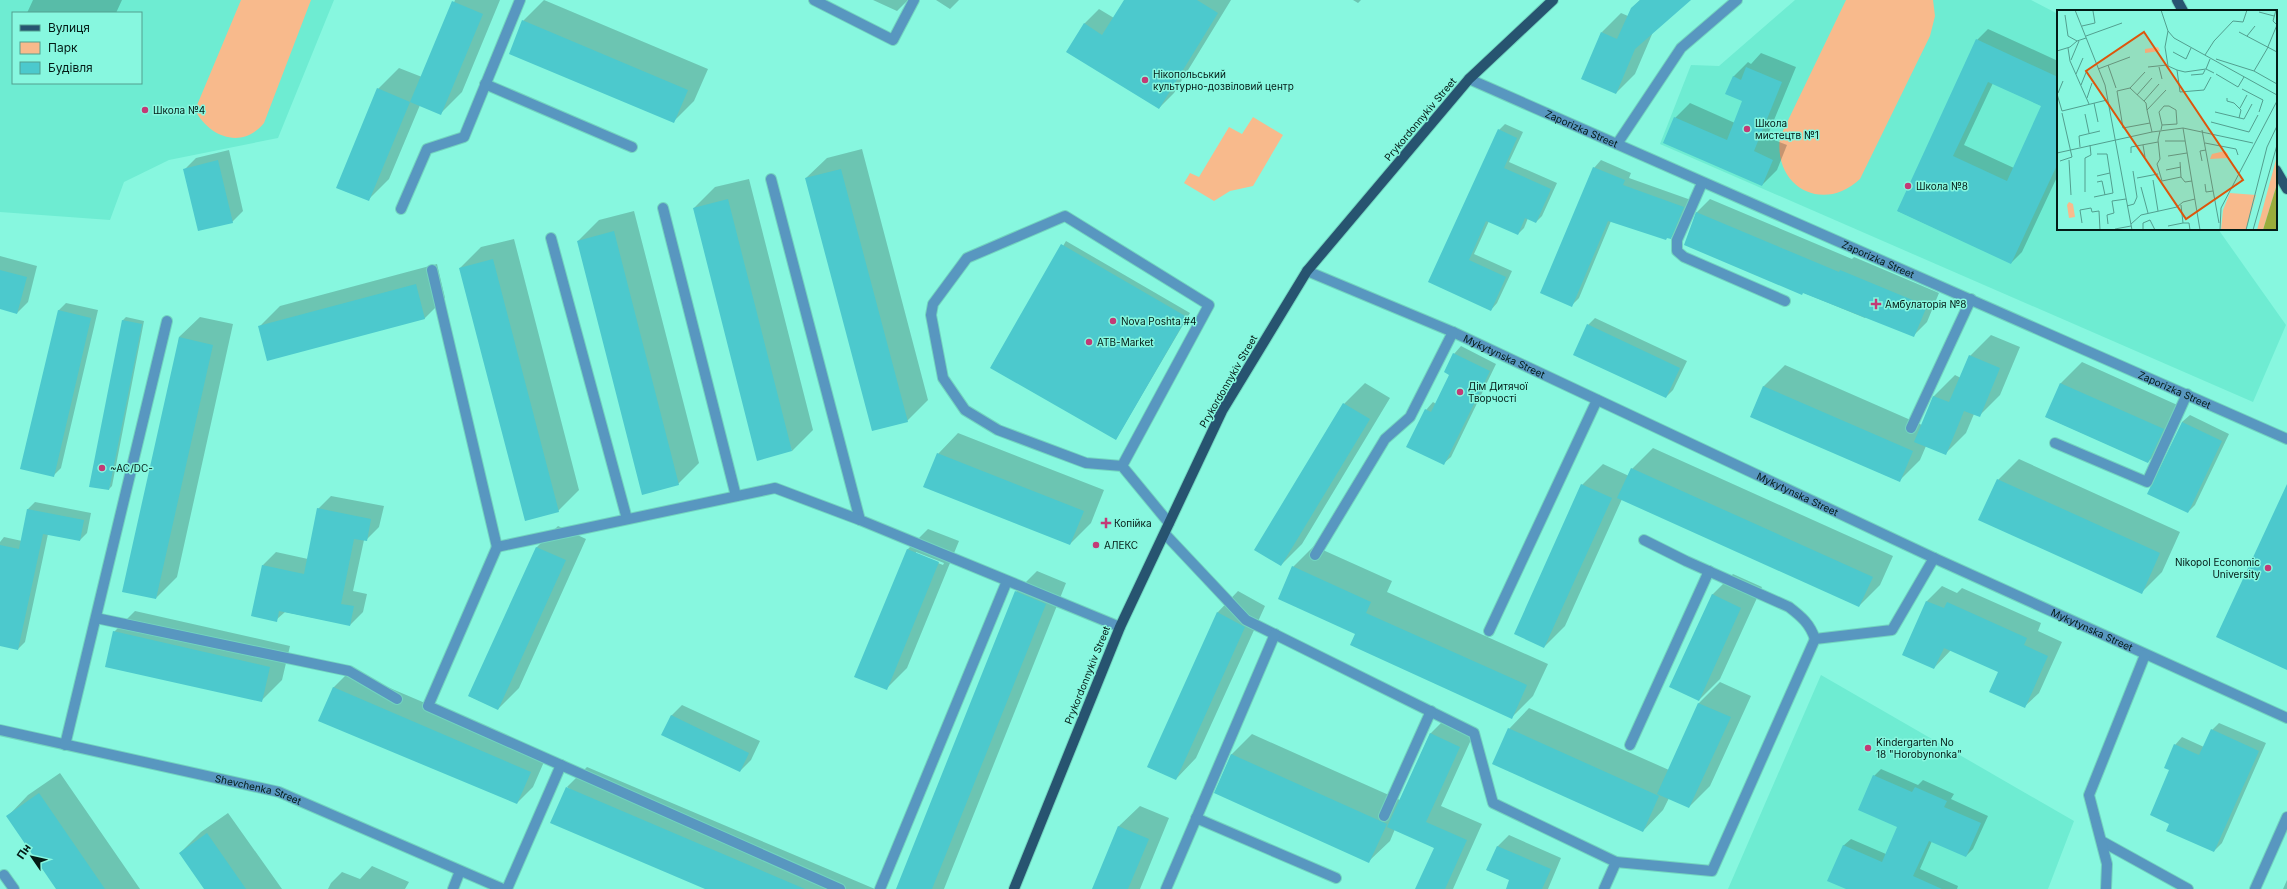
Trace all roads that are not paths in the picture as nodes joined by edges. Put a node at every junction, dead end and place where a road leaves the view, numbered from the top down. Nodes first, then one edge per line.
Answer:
1 (520, 0) edge
2 (814, 0) edge
3 (914, 0) edge
4 (1553, 0) edge
5 (1737, 0) edge
6 (2177, 0) edge
7 (2182, 10) edge
8 (1469, 79) junction
9 (485, 84) junction
10 (1617, 144) junction
11 (632, 148) dead end
12 (2277, 172) edge
13 (771, 179) dead end
14 (1702, 183) junction
15 (2287, 189) edge
16 (663, 208) dead end
17 (401, 209) dead end
18 (551, 238) dead end
19 (432, 270) dead end
20 (1307, 271) junction
21 (1971, 299) junction
22 (1785, 301) dead end
23 (166, 321) dead end
24 (1453, 332) junction
25 (2187, 394) junction
26 (1597, 400) junction
27 (1911, 428) dead end
28 (2287, 439) edge
29 (2055, 443) dead end
30 (1122, 466) junction
31 (736, 496) junction
32 (627, 519) junction
33 (860, 520) junction
34 (1169, 523) junction
35 (1165, 534) junction
36 (1644, 540) dead end
37 (497, 547) junction
38 (1314, 556) dead end
39 (1934, 558) junction
40 (1709, 571) junction
41 (1007, 582) junction
42 (96, 618) junction
43 (1120, 627) junction
44 (1489, 631) dead end
45 (1275, 634) junction
46 (1815, 639) junction
47 (2145, 655) junction
48 (397, 699) dead end
49 (1431, 711) junction
50 (2287, 718) edge
51 (0, 730) edge
52 (65, 745) junction
53 (1630, 745) dead end
54 (561, 765) junction
55 (1384, 816) dead end
56 (2287, 817) edge
57 (1196, 818) junction
58 (2103, 842) junction
59 (1616, 862) junction
60 (460, 871) junction
61 (4, 874) dead end
62 (1336, 878) dead end
63 (14, 889) edge
64 (453, 889) edge
65 (503, 889) edge
66 (508, 889) edge
67 (840, 889) edge
68 (880, 889) edge
69 (1014, 889) edge
70 (1166, 889) edge
71 (1604, 889) edge
72 (2106, 889) edge
73 (2188, 889) edge
74 (2255, 889) edge

1 - 9 street
2 - 3 street
4 - 8 main road, Prykordonnykiv Street
5 - 10 street
6 - 7 main road
8 - 10 street, Zaporizka Street
8 - 20 main road, Prykordonnykiv Street
9 - 11 street
9 - 17 street
10 - 14 street, Zaporizka Street
12 - 15 main road
13 - 33 street
14 - 21 street, Zaporizka Street
14 - 22 street
16 - 31 street
18 - 32 street
19 - 37 street
20 - 24 street, Mykytynska Street
20 - 34 main road, Prykordonnykiv Street
21 - 25 street, Zaporizka Street
21 - 27 street
23 - 42 street
24 - 26 street, Mykytynska Street
24 - 38 street
25 - 28 street, Zaporizka Street
25 - 29 street
26 - 39 street, Mykytynska Street
26 - 44 street
30 - 30 street
30 - 34 street
31 - 32 street
31 - 33 street
32 - 37 street
33 - 41 street
34 - 35 main road, Prykordonnykiv Street
35 - 43 main road, Prykordonnykiv Street
35 - 45 street
36 - 40 street
37 - 54 street
39 - 46 street
39 - 47 street, Mykytynska Street
40 - 46 street
40 - 53 street
41 - 43 street
41 - 68 street
42 - 48 street
42 - 52 street
43 - 69 main road, Prykordonnykiv Street
45 - 49 street
45 - 57 street
46 - 59 street
47 - 50 street, Mykytynska Street
47 - 58 street
49 - 55 street
49 - 59 street
51 - 52 street, Shevchenka Street
52 - 60 street, Shevchenka Street
54 - 66 street
54 - 67 street
56 - 74 street
57 - 62 street
57 - 70 street
58 - 72 street
58 - 73 street
59 - 71 street
60 - 64 street
60 - 65 street, Shevchenka Street
61 - 63 street

